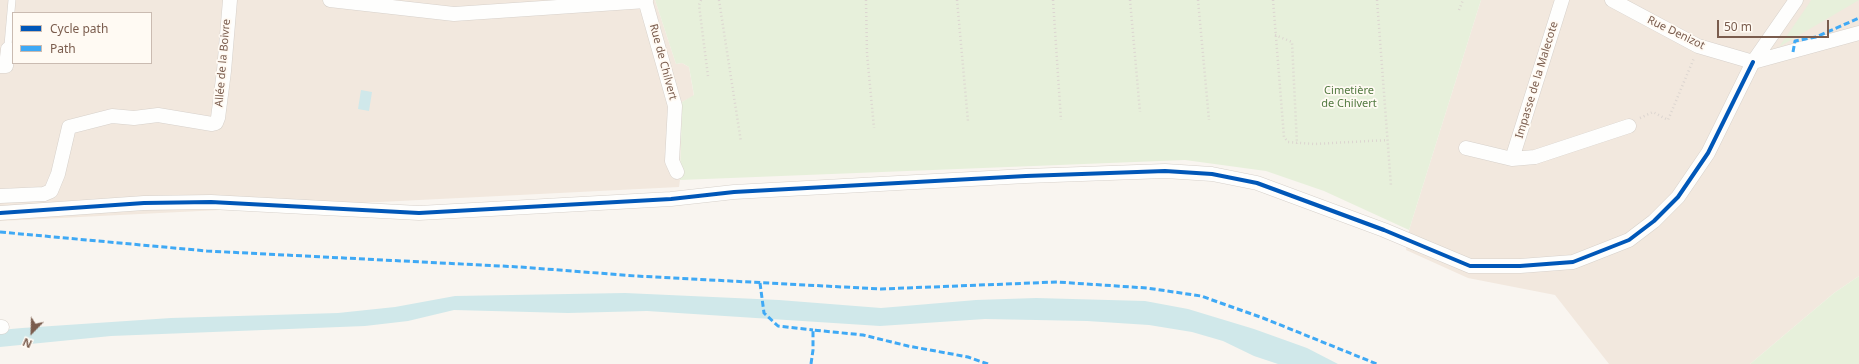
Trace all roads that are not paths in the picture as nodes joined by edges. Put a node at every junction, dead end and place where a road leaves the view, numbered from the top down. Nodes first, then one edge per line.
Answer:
1 (12, 0) edge
2 (230, 0) edge
3 (330, 0) edge
4 (646, 0) edge
5 (1562, 0) edge
6 (1614, 1) edge
7 (1793, 1) edge
8 (1859, 33) edge
9 (8, 47) joint
10 (1753, 62) junction
11 (0, 66) edge
12 (1629, 126) road end
13 (1466, 148) dead end
14 (1512, 159) junction
15 (677, 172) dead end
16 (0, 196) edge
17 (0, 213) edge

1 - 9 lane
2 - 16 street, Allée de la Boivre
3 - 4 street
4 - 15 street, Rue de Chilvert
5 - 14 street, Impasse de la Malecote
6 - 10 street, Rue Denizot
7 - 10 street
8 - 10 street
9 - 11 street
10 - 17 street
12 - 14 street
13 - 14 street

